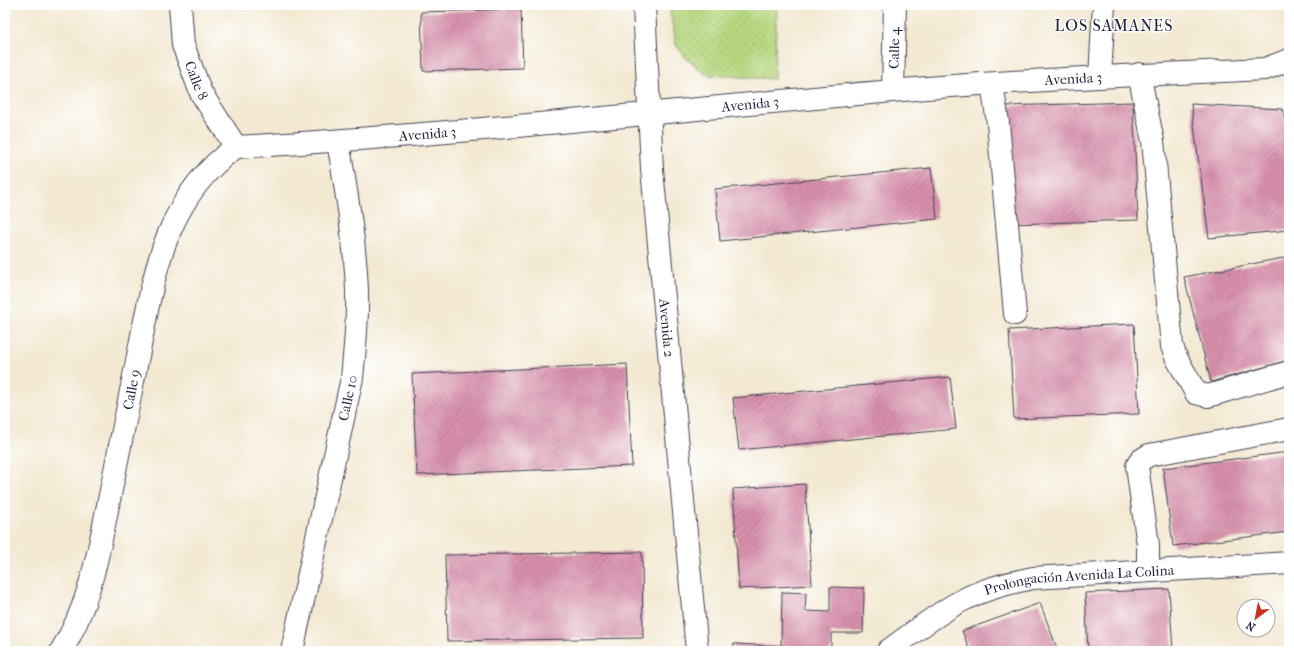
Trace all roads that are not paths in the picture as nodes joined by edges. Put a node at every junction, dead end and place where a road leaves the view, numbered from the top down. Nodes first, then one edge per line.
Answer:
1 (180, 5) edge
2 (644, 5) edge
3 (895, 5) edge
4 (1104, 5) edge
5 (1289, 60) edge
6 (1139, 74) junction
7 (1100, 77) junction
8 (992, 84) junction
9 (893, 91) junction
10 (649, 113) junction
11 (338, 141) junction
12 (236, 147) junction
13 (1015, 314) dead end
14 (1289, 372) edge
15 (1289, 429) edge
16 (1289, 563) edge
17 (1148, 571) junction
18 (61, 651) edge
19 (292, 651) edge
20 (697, 651) edge
21 (888, 651) edge

1 - 12 street, Calle 8
2 - 10 street, Avenida 2
3 - 9 street, Calle 4
4 - 7 street
5 - 6 street, Avenida 3
6 - 7 street, Avenida 3
6 - 14 street
7 - 8 street, Avenida 3
8 - 9 street, Avenida 3
8 - 13 street
9 - 10 street, Avenida 3
10 - 11 street, Avenida 3
10 - 20 street, Avenida 2
11 - 12 street, Avenida 3
11 - 19 street, Calle 10
12 - 18 street, Calle 9
15 - 17 street
16 - 17 street, Prolongación Avenida La Colina
17 - 21 street, Prolongación Avenida La Colina

